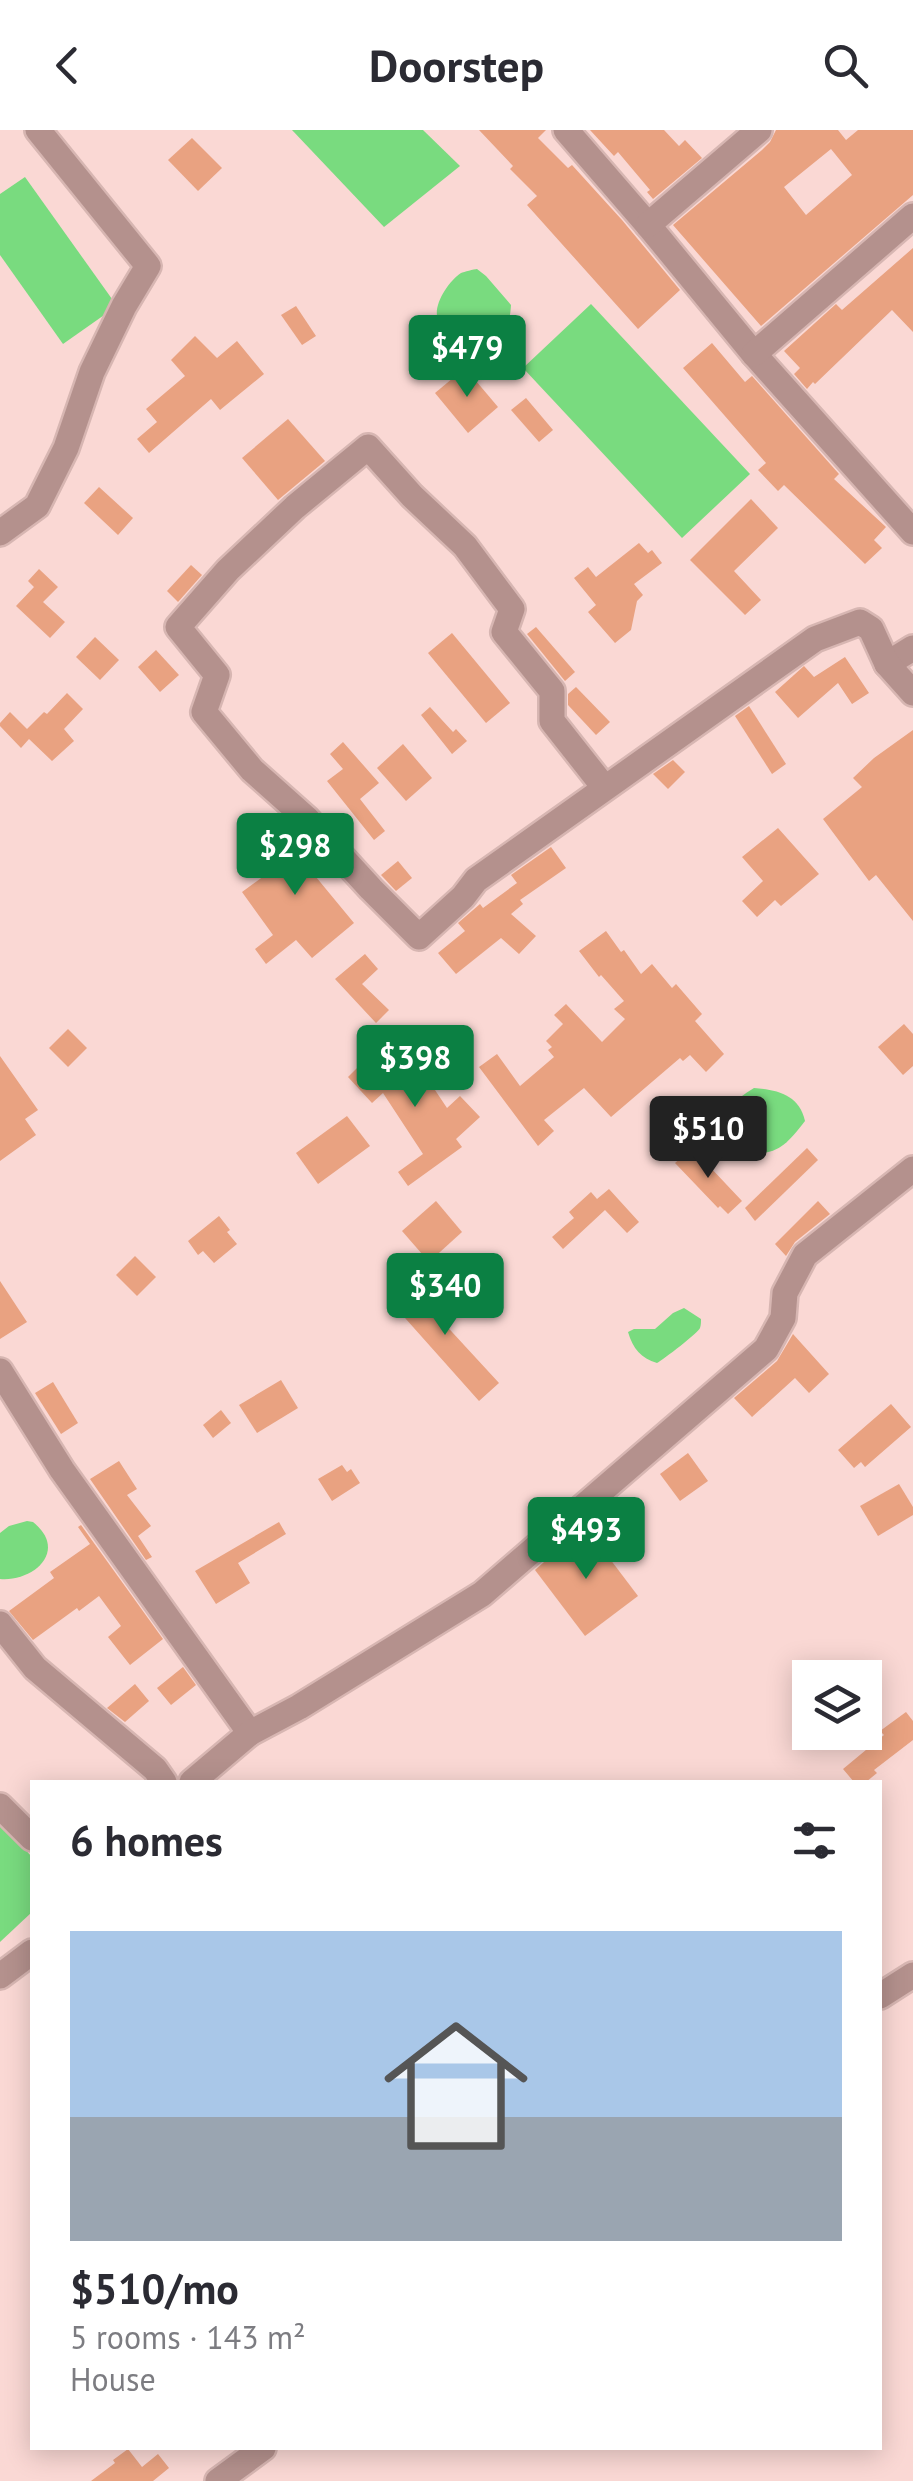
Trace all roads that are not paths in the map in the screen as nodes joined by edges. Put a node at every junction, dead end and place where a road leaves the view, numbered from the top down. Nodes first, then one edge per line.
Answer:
1 (38, 130) edge
2 (566, 130) edge
3 (759, 130) edge
4 (913, 216) edge
5 (648, 225) junction
6 (754, 354) junction
7 (913, 532) edge
8 (0, 533) edge
9 (913, 648) edge
10 (887, 664) junction
11 (913, 693) edge
12 (604, 787) junction
13 (913, 1169) edge
14 (0, 1371) edge
15 (0, 1624) edge
16 (250, 1733) junction
17 (163, 1780) edge
18 (194, 1780) edge
19 (0, 1806) edge
20 (30, 1836) edge
21 (30, 1954) edge
22 (913, 1975) edge
23 (0, 1976) edge
24 (882, 1995) edge
25 (261, 2450) edge
26 (218, 2481) edge

1 - 8 street
2 - 5 street
3 - 5 street
4 - 6 street
5 - 6 street
6 - 7 street
9 - 10 street
10 - 11 street
10 - 12 street
12 - 12 street
13 - 16 street
14 - 16 street
15 - 17 street
16 - 18 street
19 - 20 street
21 - 23 street
22 - 24 street
25 - 26 street

